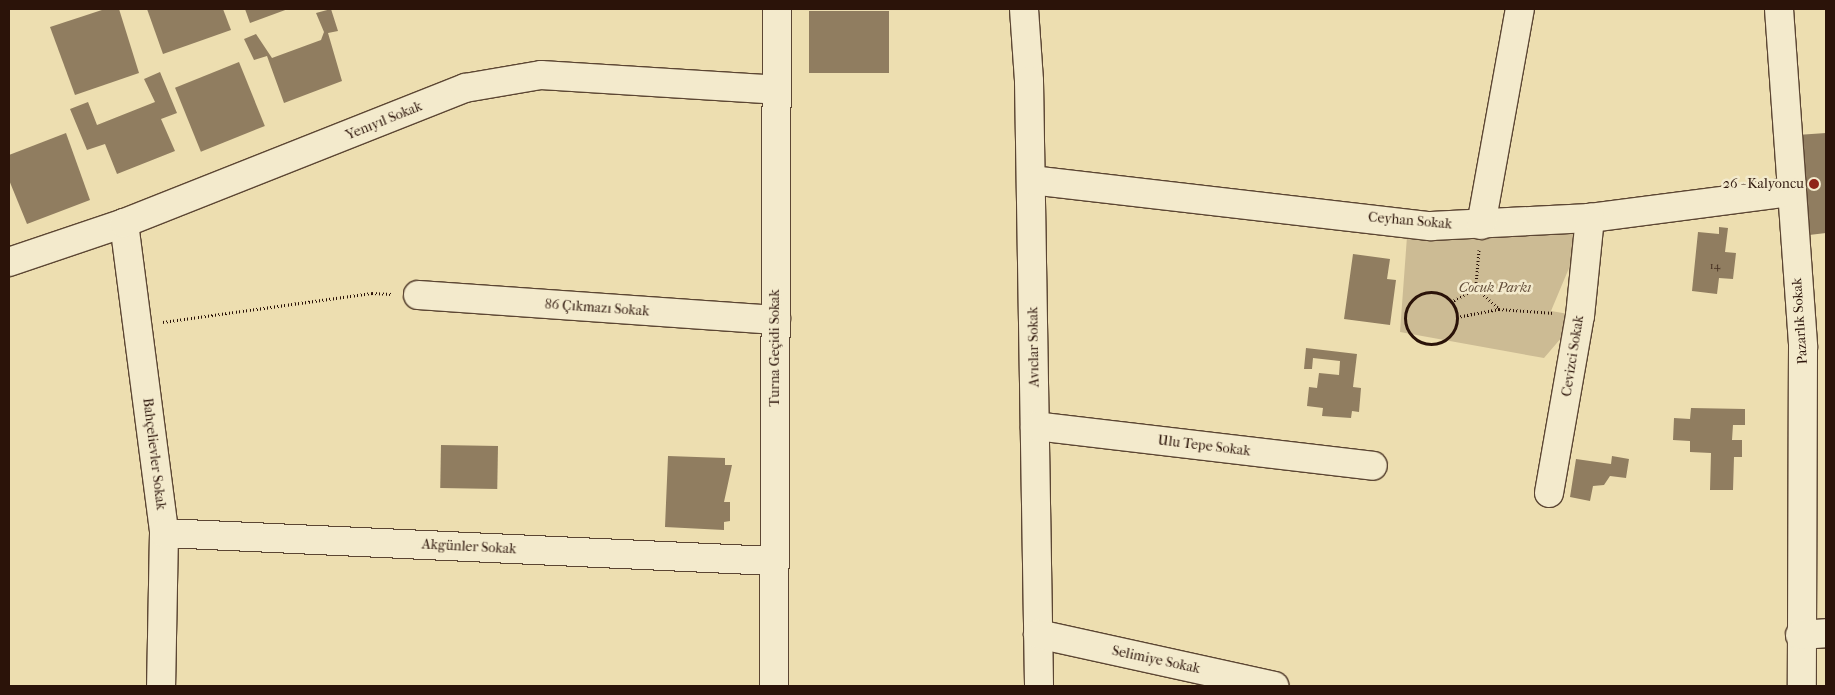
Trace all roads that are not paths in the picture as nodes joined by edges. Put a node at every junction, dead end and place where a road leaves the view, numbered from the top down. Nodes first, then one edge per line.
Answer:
1 (777, 9) edge
2 (1024, 9) edge
3 (1520, 9) edge
4 (1779, 9) edge
5 (777, 90) junction
6 (1031, 180) junction
7 (1789, 192) junction
8 (1590, 218) junction
9 (124, 223) junction
10 (1481, 225) junction
11 (9, 262) edge
12 (418, 295) road end
13 (776, 320) junction
14 (1815, 347) edge
15 (1035, 426) junction
16 (1373, 466) dead end
17 (1549, 493) dead end
18 (164, 533) junction
19 (774, 561) junction
20 (1038, 634) junction
21 (1813, 634) edge
22 (162, 686) edge
23 (774, 686) edge
24 (1039, 686) edge
25 (1274, 686) edge
26 (1802, 686) edge

1 - 5 street, Turna Geçidi Sokak
2 - 6 street, Avıclar Sokak
3 - 10 street
4 - 7 street, Pazarlık Sokak
5 - 9 street, Yenıyıl Sokak
5 - 13 street, Turna Geçidi Sokak
6 - 10 street, Ceyhan Sokak
6 - 15 street, Avıclar Sokak
7 - 8 street, Ceyhan Sokak
7 - 14 street, Pazarlık Sokak
8 - 10 street, Ceyhan Sokak
8 - 17 street, Cevizci Sokak
9 - 11 street, Yenıyıl Sokak
9 - 18 street, Bahçelievler Sokak
12 - 13 street, 86 Çıkmazı Sokak
13 - 19 street, Turna Geçidi Sokak
14 - 21 street, Pazarlık Sokak
15 - 16 street, Ulu Tepe Sokak
15 - 20 street, Avıclar Sokak
18 - 19 street, Akgünler Sokak
18 - 22 street, Bahçelievler Sokak
19 - 23 street, Turna Geçidi Sokak
20 - 24 street, Avıclar Sokak
20 - 25 street, Selimiye Sokak
21 - 26 street, Pazarlık Sokak

